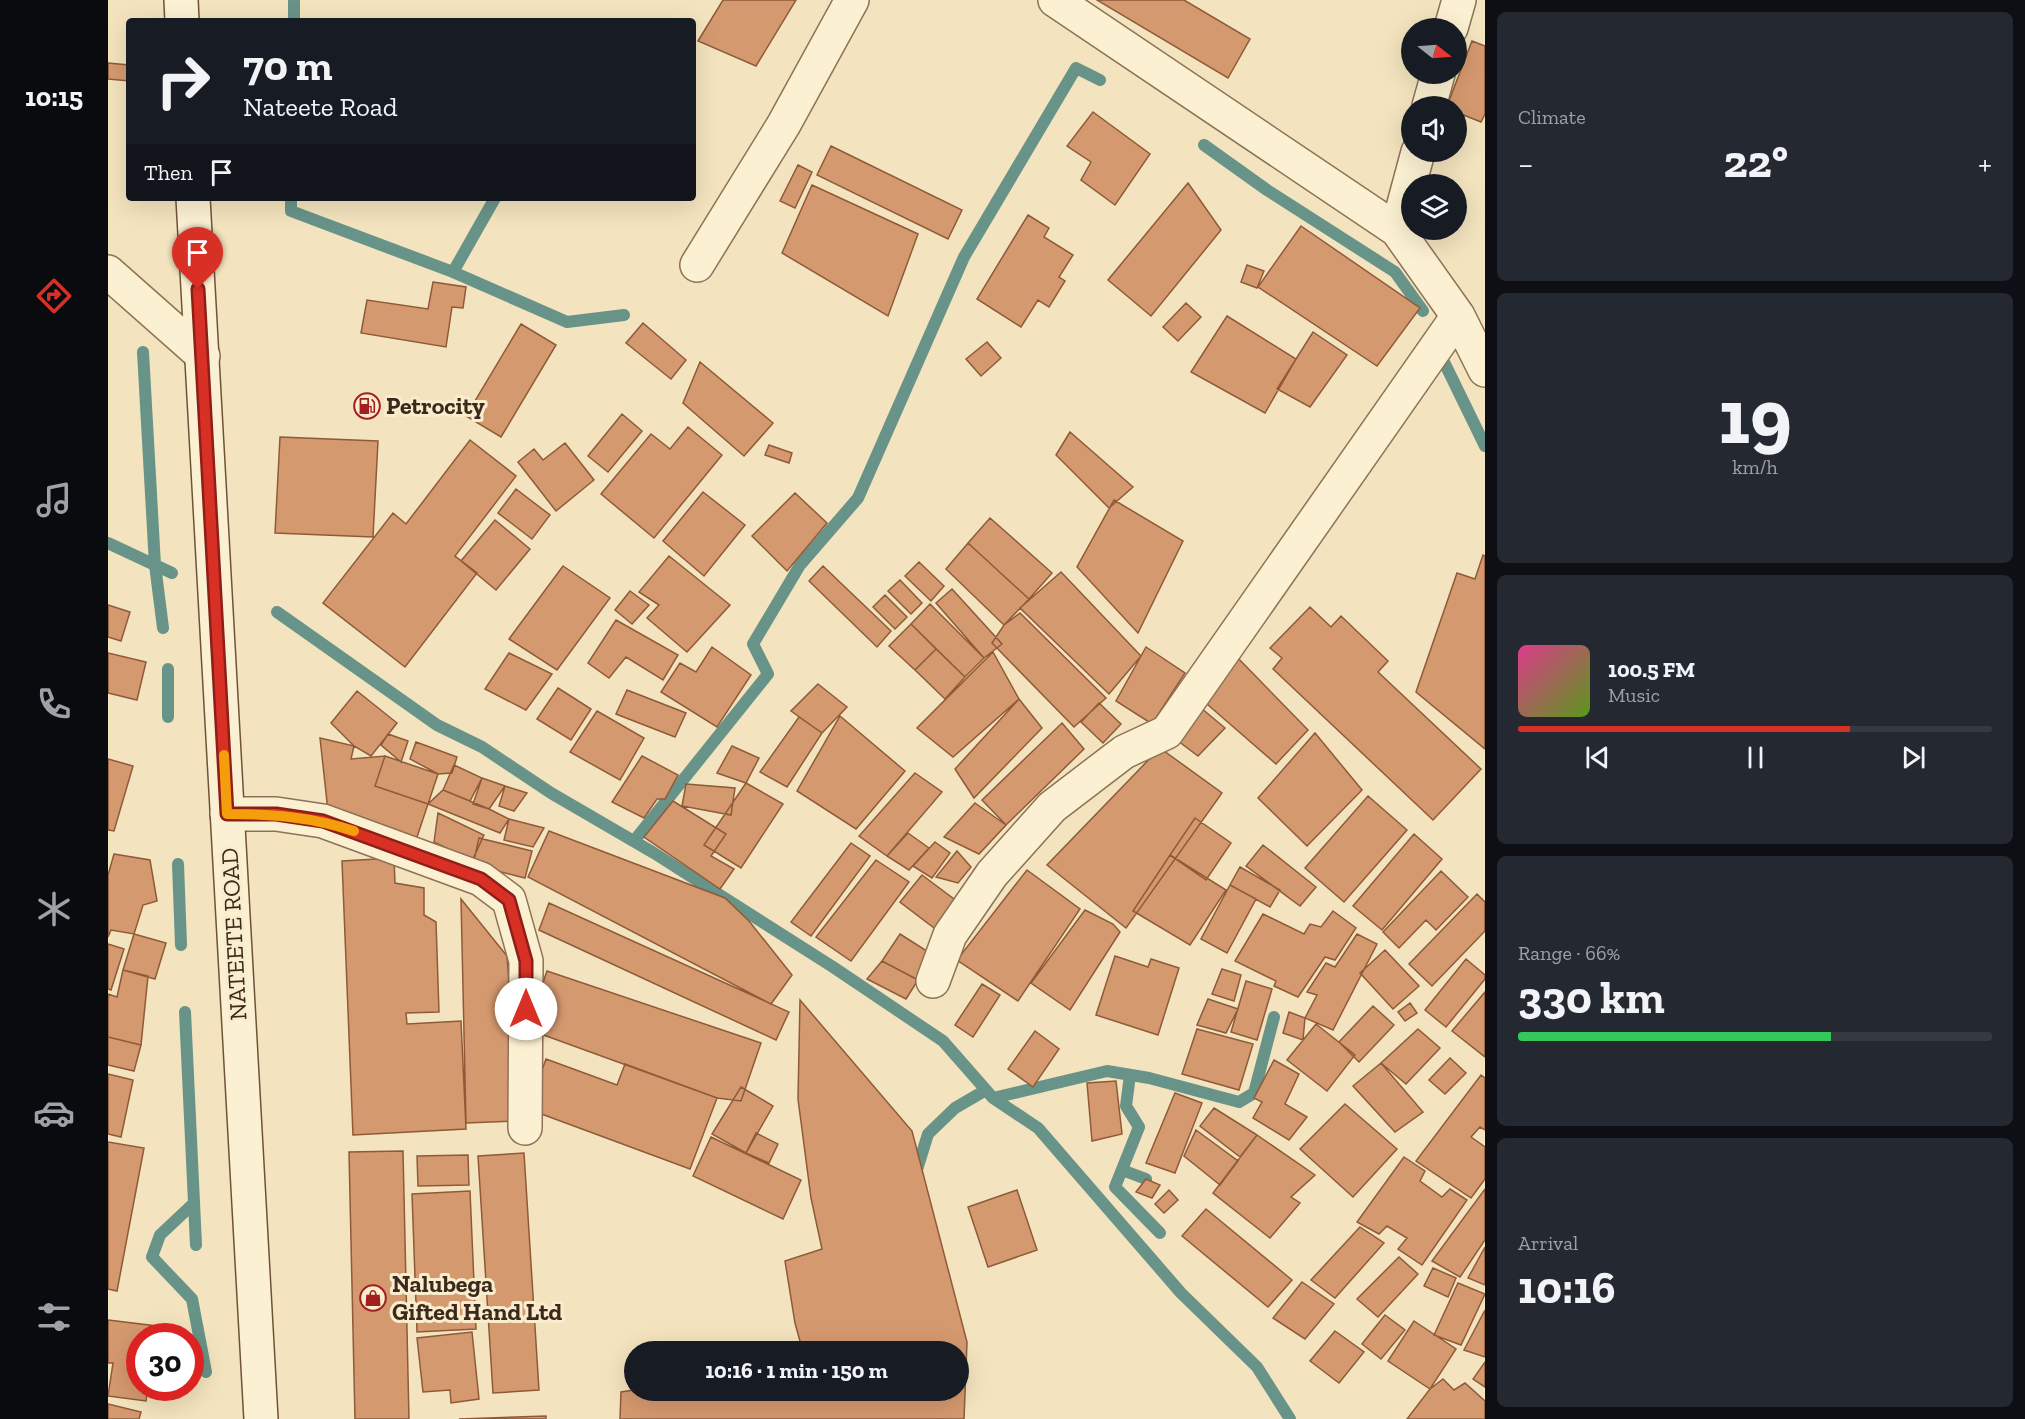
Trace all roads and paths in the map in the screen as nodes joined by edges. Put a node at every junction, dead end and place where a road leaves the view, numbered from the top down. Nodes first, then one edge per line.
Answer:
1 (181, 0) edge
2 (852, 0) edge
3 (1055, 0) edge
4 (1459, 0) edge
5 (182, 18) edge
6 (1453, 18) edge
7 (1415, 162) edge
8 (193, 201) edge
9 (1397, 230) junction
10 (697, 265) dead end
11 (108, 272) edge
12 (1458, 316) junction
13 (203, 357) junction
14 (1485, 370) edge
15 (227, 814) junction
16 (933, 981) dead end
17 (525, 1128) dead end
18 (261, 1419) edge

1 - 5 street
2 - 10 street
3 - 9 street
4 - 6 street
7 - 9 street
8 - 13 street, NATEETE ROAD
9 - 12 street
11 - 13 street
12 - 14 street
12 - 16 street
13 - 15 street, NATEETE ROAD
15 - 17 street
15 - 18 street, NATEETE ROAD

